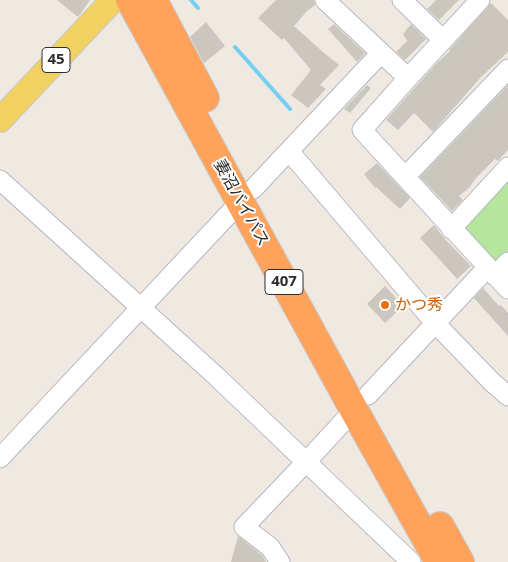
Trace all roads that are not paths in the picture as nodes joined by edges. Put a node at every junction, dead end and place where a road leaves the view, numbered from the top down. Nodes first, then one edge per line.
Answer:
1 (113, 0) edge
2 (130, 0) edge
3 (154, 0) edge
4 (325, 0) edge
5 (402, 0) edge
6 (480, 0) edge
7 (443, 40) junction
8 (381, 53) junction
9 (508, 68) edge
10 (408, 78) junction
11 (0, 120) edge
12 (289, 151) junction
13 (508, 167) edge
14 (405, 177) junction
15 (0, 180) edge
16 (247, 195) junction
17 (451, 228) junction
18 (508, 262) edge
19 (497, 278) edge
20 (142, 307) junction
21 (435, 323) junction
22 (508, 396) edge
23 (361, 403) junction
24 (0, 458) edge
25 (308, 461) junction
26 (280, 562) edge
27 (411, 562) edge
28 (439, 562) edge
29 (460, 562) edge

1 - 11 main road, 45
2 - 16 highway, 妻沼バイパス / 407
3 - 16 highway, 妻沼バイパス / 407
4 - 8 street
5 - 7 street
6 - 7 street
7 - 10 street
8 - 10 street
8 - 12 street
9 - 14 street
10 - 14 street
12 - 16 street
12 - 21 street
13 - 17 street
14 - 17 street
15 - 20 street
16 - 20 street
16 - 23 highway, 妻沼バイパス / 407
17 - 19 street
18 - 19 street
19 - 21 street
20 - 24 street
20 - 25 street
21 - 22 street
21 - 23 street
23 - 25 street
23 - 28 highway, 妻沼バイパス / 407
23 - 29 highway, 妻沼バイパス / 407
25 - 26 street
25 - 27 street

